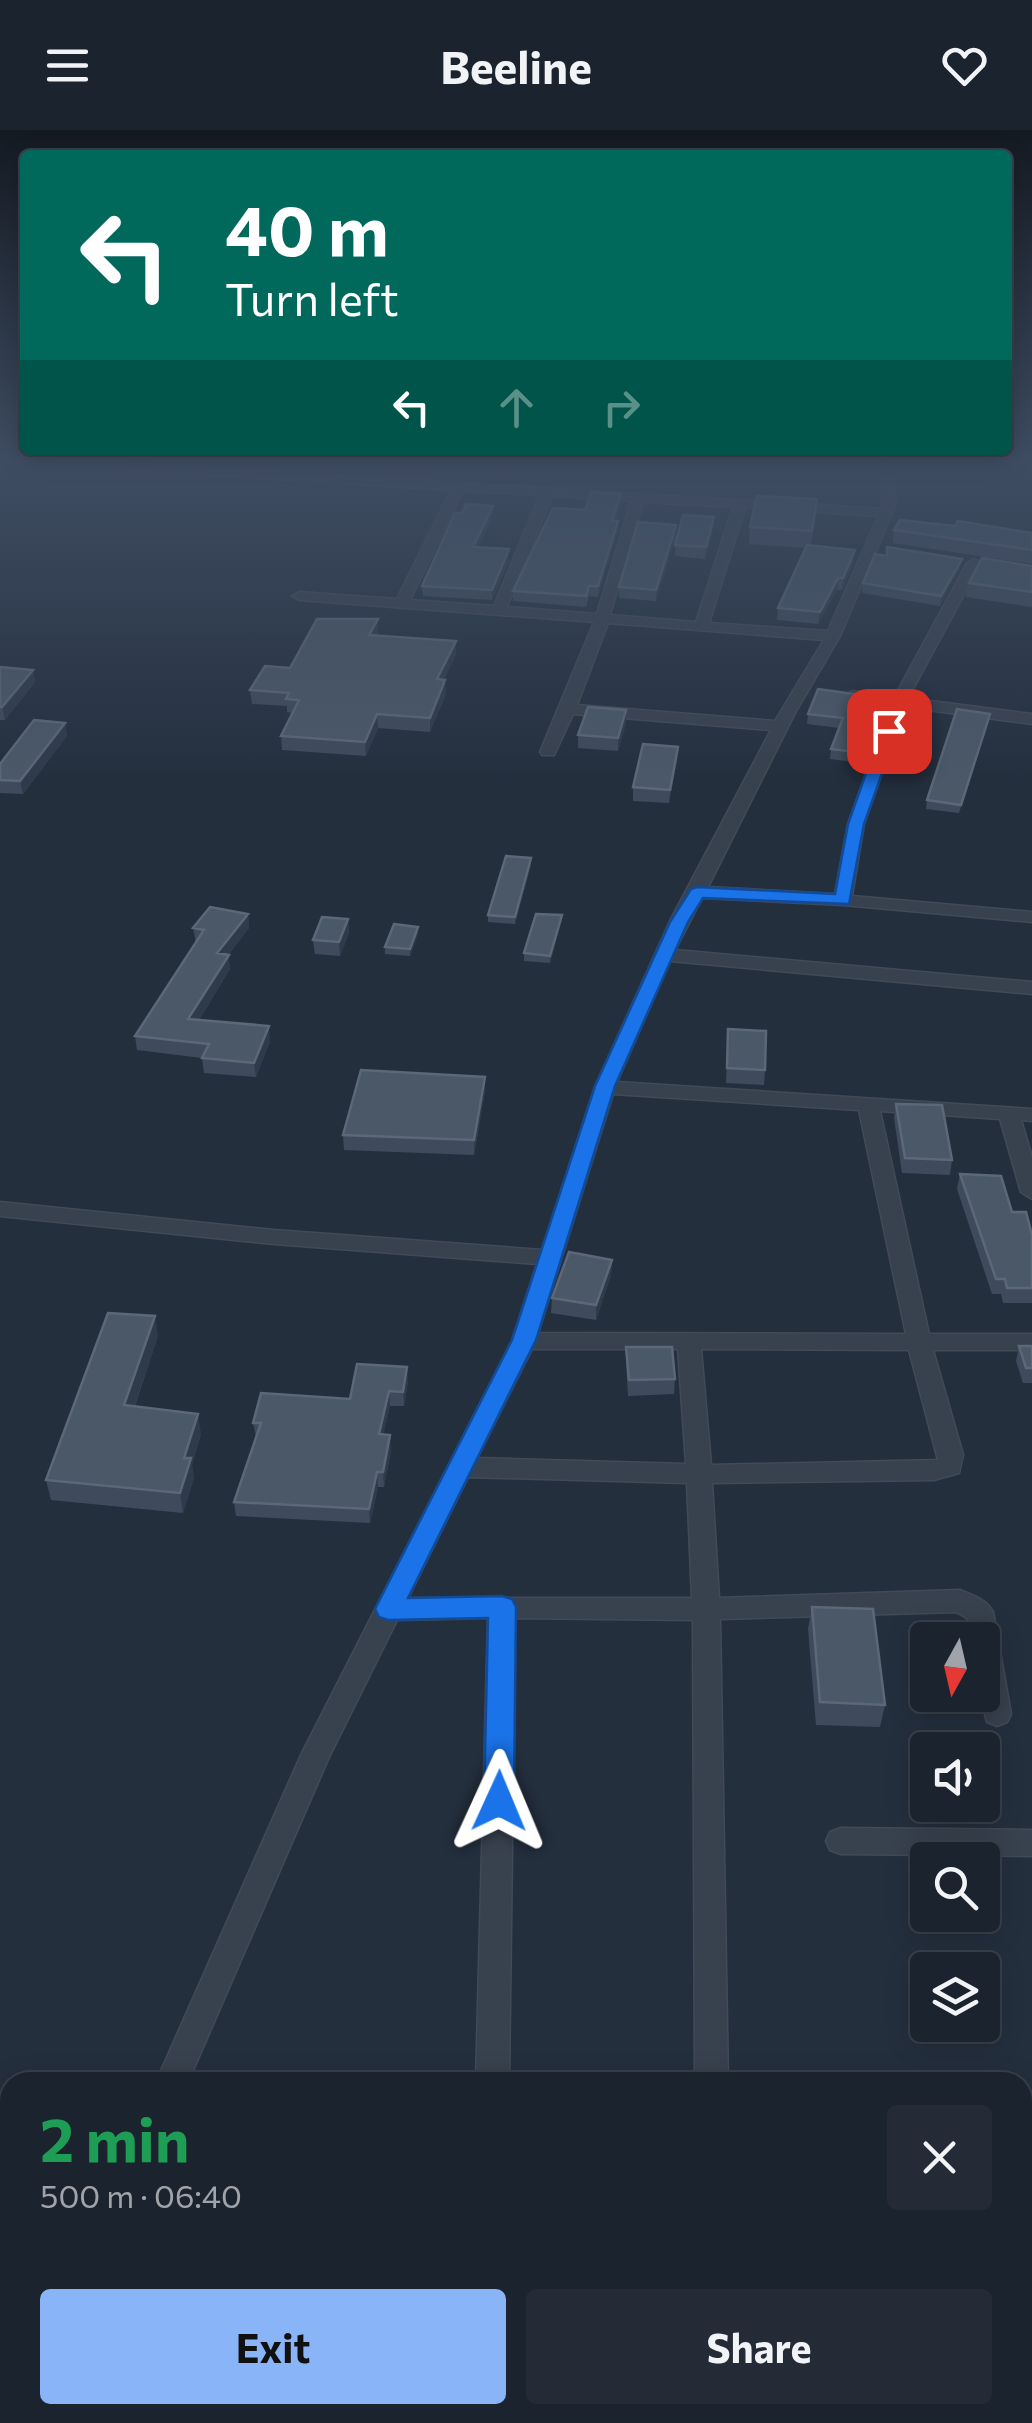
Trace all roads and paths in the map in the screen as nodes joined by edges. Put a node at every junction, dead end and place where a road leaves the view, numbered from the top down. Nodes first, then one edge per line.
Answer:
1 (420, 565) edge
2 (518, 565) edge
3 (618, 565) edge
4 (721, 565) edge
5 (871, 565) edge
6 (965, 565) edge
7 (987, 565) edge
8 (994, 566) edge
9 (300, 596) dead end
10 (401, 604) junction
11 (499, 611) junction
12 (602, 617) junction
13 (702, 624) junction
14 (833, 636) junction
15 (801, 689) junction
16 (821, 691) edge
17 (841, 694) edge
18 (900, 700) junction
19 (568, 709) junction
20 (1032, 720) edge
21 (780, 726) junction
22 (548, 752) dead end
23 (697, 892) junction
24 (842, 900) junction
25 (1032, 917) edge
26 (664, 954) junction
27 (1032, 988) edge
28 (605, 1086) junction
29 (868, 1104) junction
30 (1021, 1114) edge
31 (1032, 1192) edge
32 (0, 1209) edge
33 (550, 1258) junction
34 (524, 1340) junction
35 (689, 1341) junction
36 (919, 1342) junction
37 (1032, 1342) edge
38 (462, 1468) junction
39 (701, 1474) junction
40 (502, 1607) junction
41 (706, 1608) junction
42 (388, 1609) junction
43 (997, 1714) dead end
44 (840, 1840) dead end
45 (1032, 1843) edge
46 (176, 2072) edge
47 (493, 2072) edge
48 (712, 2072) edge

1 - 10 street
2 - 11 street
3 - 12 street
4 - 13 street
5 - 14 street
6 - 18 street
7 - 8 street
9 - 10 street
10 - 11 street
11 - 12 street
12 - 13 street
12 - 19 street
13 - 14 street
14 - 15 street
15 - 16 street
15 - 21 street
17 - 18 street
18 - 20 street
18 - 24 street
19 - 21 street
19 - 22 street
21 - 23 street
23 - 24 street
23 - 26 street
24 - 25 street
26 - 27 street
26 - 28 street
28 - 29 street
28 - 33 street
29 - 30 street
29 - 36 street
30 - 31 street
32 - 33 street
33 - 34 street
34 - 35 street
34 - 38 street
35 - 36 street
35 - 39 street
36 - 37 street
36 - 39 street
38 - 39 street
38 - 42 street
39 - 41 street
40 - 41 street
40 - 42 street
40 - 47 street
41 - 43 street
41 - 48 street
42 - 46 street
44 - 45 street

